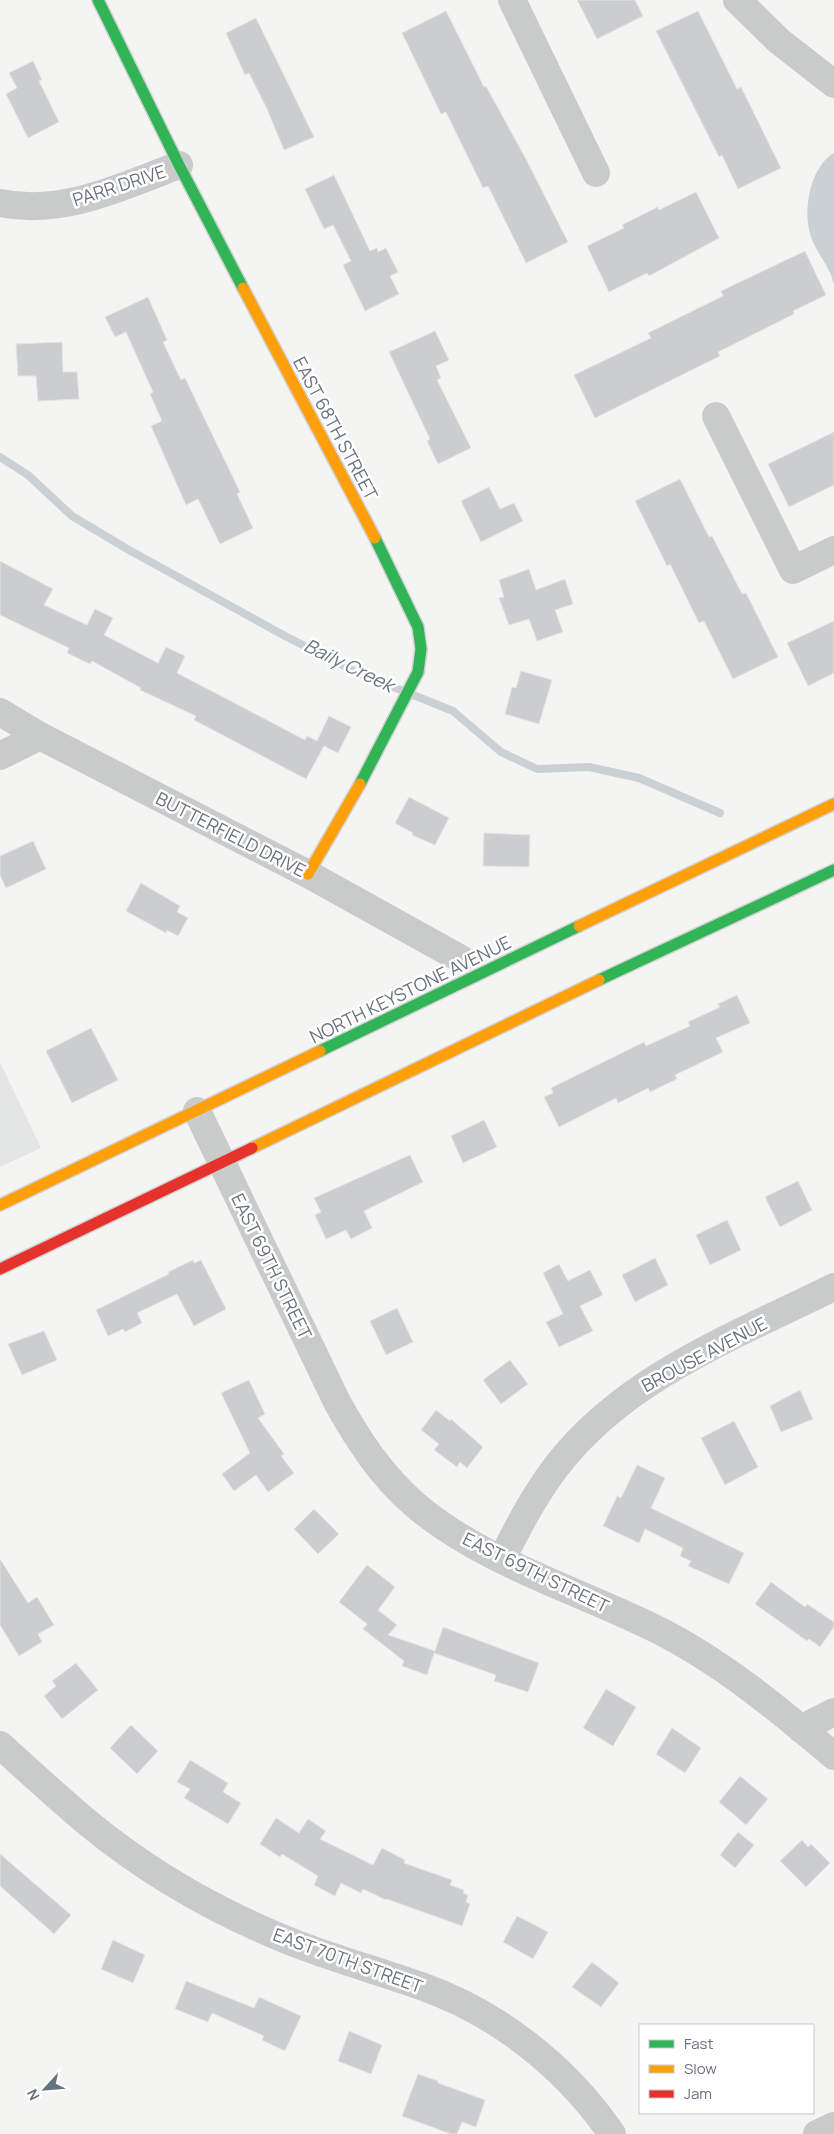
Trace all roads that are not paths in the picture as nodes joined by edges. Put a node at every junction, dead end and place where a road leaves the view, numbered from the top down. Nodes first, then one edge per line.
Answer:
1 (98, 0) edge
2 (512, 0) edge
3 (736, 0) edge
4 (834, 84) edge
5 (178, 165) junction
6 (596, 173) dead end
7 (0, 204) edge
8 (716, 416) dead end
9 (834, 550) edge
10 (0, 712) edge
11 (40, 736) junction
12 (0, 756) edge
13 (834, 804) edge
14 (834, 870) edge
15 (308, 874) junction
16 (461, 959) dead end
17 (197, 1111) junction
18 (221, 1162) junction
19 (0, 1206) edge
20 (0, 1269) edge
21 (834, 1287) edge
22 (502, 1559) junction
23 (834, 1712) edge
24 (801, 1728) junction
25 (0, 1745) edge
26 (834, 1756) edge
27 (834, 2126) edge
28 (612, 2134) edge
29 (817, 2134) edge

1 - 5 main road, EAST 68TH STREET
2 - 6 street
3 - 4 street
5 - 7 street, PARR DRIVE
5 - 15 main road, EAST 68TH STREET
8 - 9 street
10 - 11 street, BUTTERFIELD DRIVE
11 - 12 street
11 - 15 street, BUTTERFIELD DRIVE
13 - 17 main road, NORTH KEYSTONE AVENUE
14 - 18 main road
15 - 16 street, BUTTERFIELD DRIVE
17 - 18 street, EAST 69TH STREET
17 - 19 main road, NORTH KEYSTONE AVENUE
18 - 20 main road
18 - 22 street, EAST 69TH STREET
21 - 22 street, BROUSE AVENUE
22 - 24 street, EAST 69TH STREET
23 - 24 street
24 - 26 street, EAST 69TH STREET
25 - 28 street, EAST 70TH STREET
27 - 29 street

